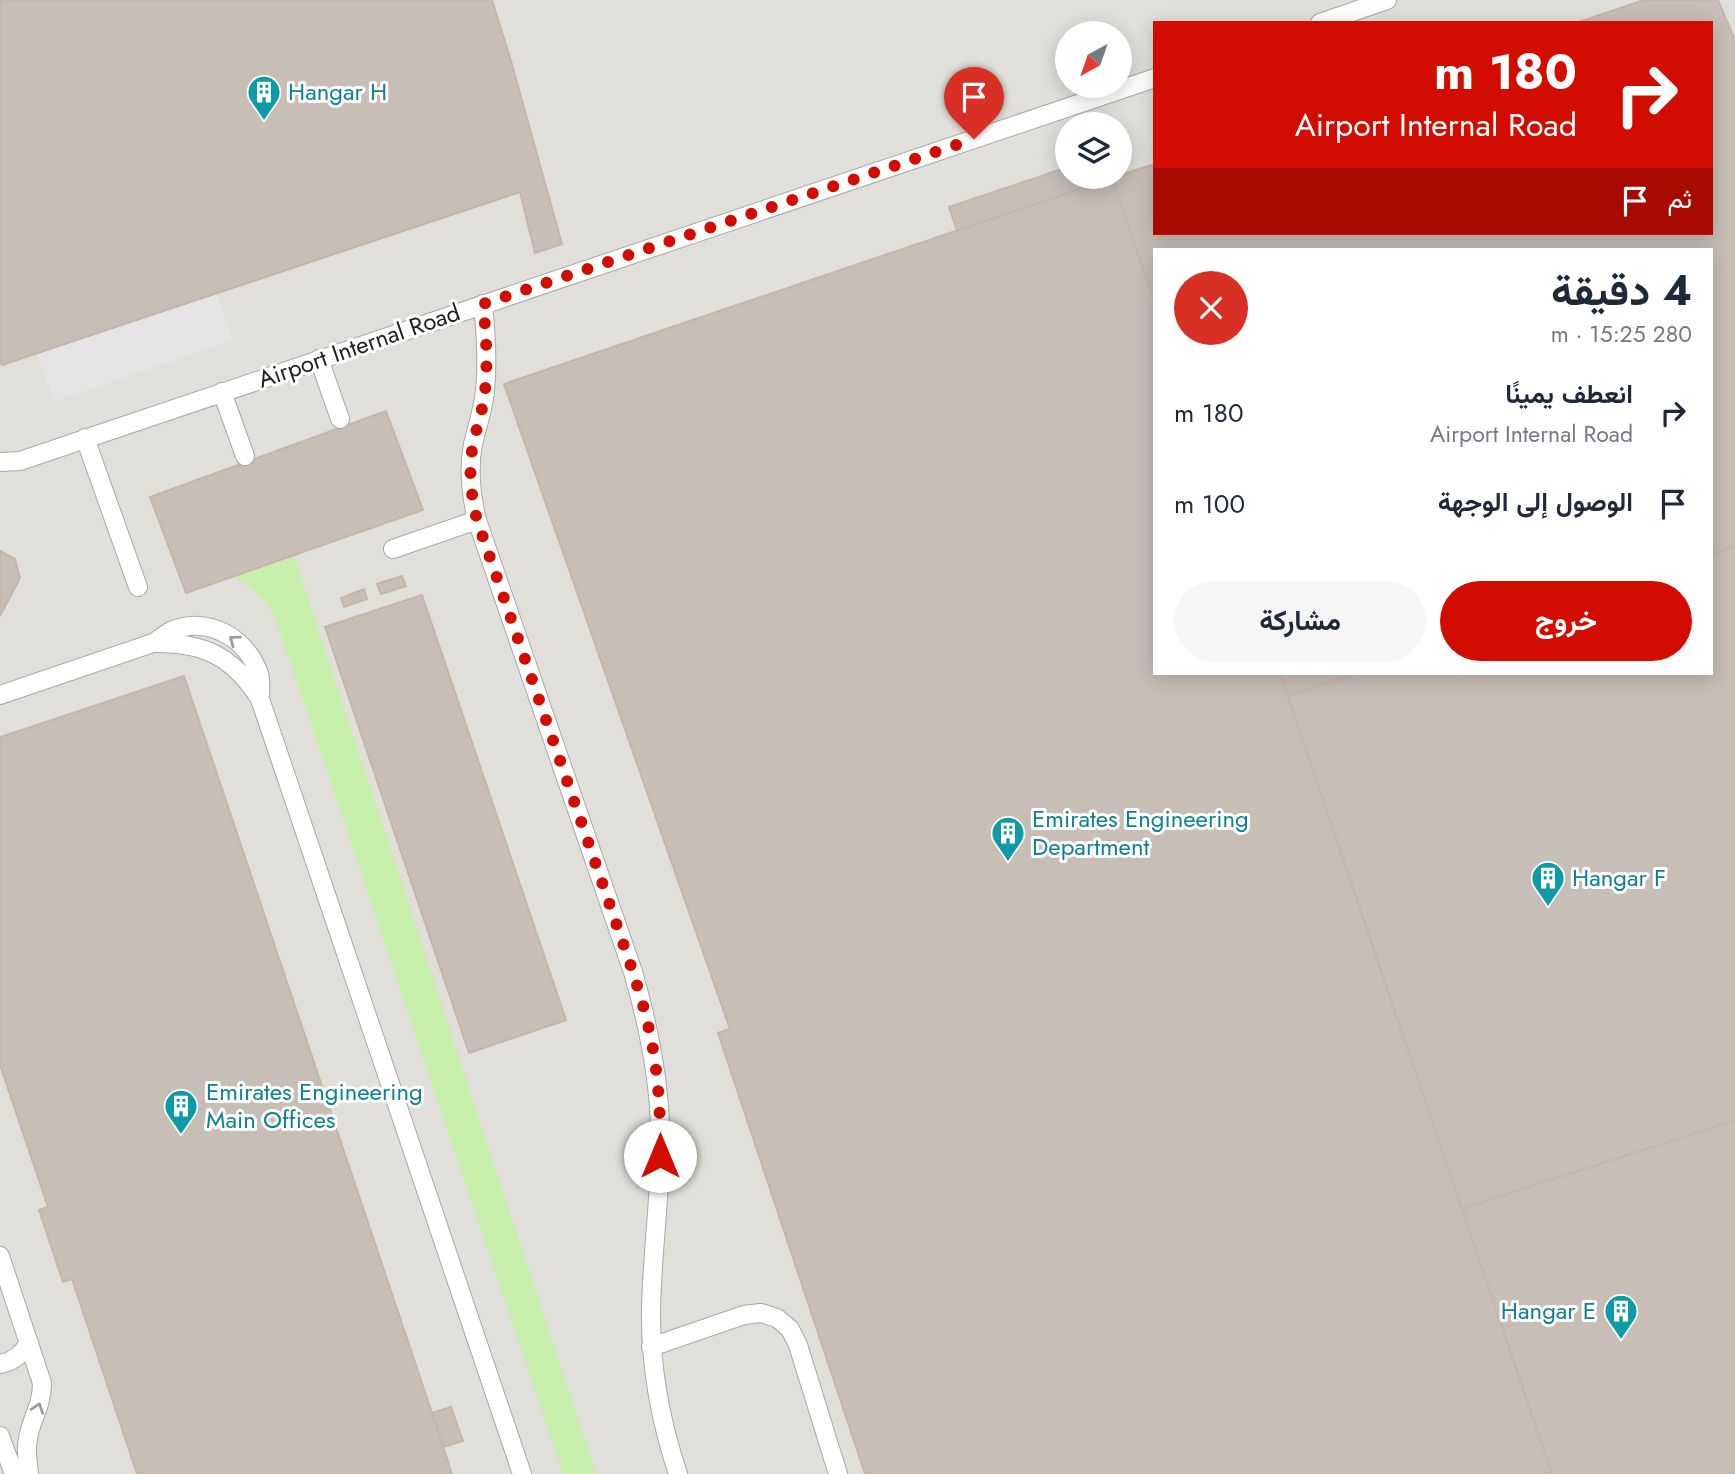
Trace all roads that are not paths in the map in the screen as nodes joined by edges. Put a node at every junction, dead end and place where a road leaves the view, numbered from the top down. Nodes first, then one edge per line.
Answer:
1 (1387, 0) edge
2 (1326, 21) edge
3 (1153, 79) edge
4 (483, 304) junction
5 (319, 359) junction
6 (222, 392) junction
7 (340, 419) dead end
8 (85, 439) junction
9 (245, 456) dead end
10 (0, 462) edge
11 (477, 520) junction
12 (393, 549) dead end
13 (138, 587) dead end
14 (0, 695) edge
15 (0, 1256) edge
16 (7, 1298) edge
17 (29, 1343) junction
18 (652, 1347) junction
19 (0, 1364) edge
20 (0, 1436) edge
21 (14, 1474) edge
22 (29, 1474) edge
23 (522, 1474) edge
24 (678, 1474) edge
25 (838, 1474) edge

1 - 2 lane
3 - 4 lane, Airport Internal Road
4 - 5 lane, Airport Internal Road
4 - 11 lane
5 - 6 lane, Airport Internal Road
5 - 7 lane
6 - 8 lane, Airport Internal Road
6 - 9 lane
8 - 10 lane, Airport Internal Road
8 - 13 lane
11 - 12 lane
11 - 18 lane
14 - 23 lane
15 - 16 lane
16 - 17 lane
17 - 19 lane
22 -> 17 lane
18 - 24 lane
18 - 25 lane
20 - 21 lane

